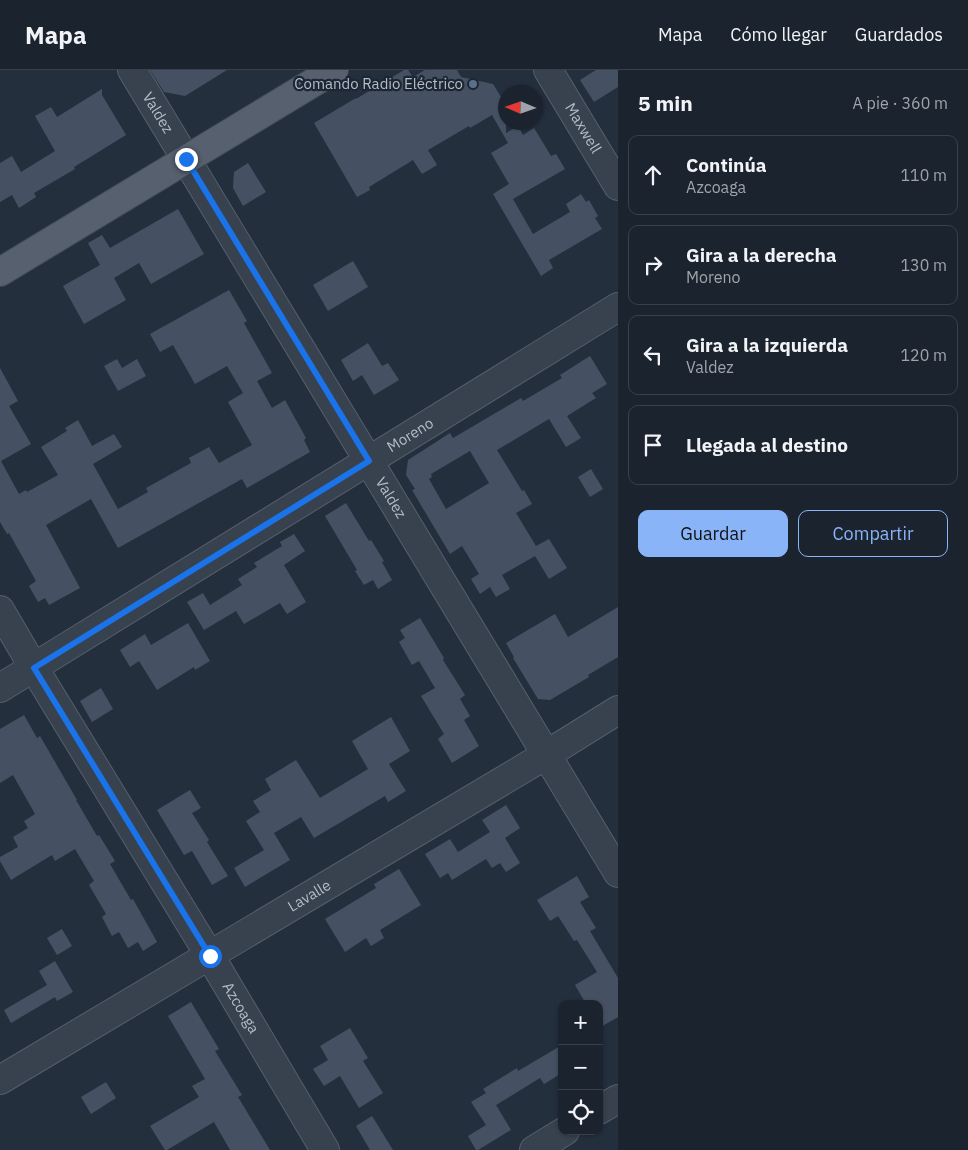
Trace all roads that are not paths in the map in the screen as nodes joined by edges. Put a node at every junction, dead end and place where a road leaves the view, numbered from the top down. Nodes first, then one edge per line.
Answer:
1 (132, 70) edge
2 (334, 70) edge
3 (548, 70) edge
4 (186, 159) junction
5 (618, 186) edge
6 (0, 272) edge
7 (618, 307) edge
8 (369, 461) junction
9 (0, 610) edge
10 (34, 668) junction
11 (0, 688) edge
12 (618, 710) edge
13 (546, 754) junction
14 (618, 873) edge
15 (210, 956) junction
16 (0, 1080) edge
17 (618, 1099) edge
18 (603, 1108) edge
19 (558, 1135) edge
20 (325, 1150) edge
21 (534, 1150) edge

1 - 4 street, Valdez
2 - 4 main road
3 - 5 street, Maxwell
4 - 6 main road
4 - 8 street, Valdez
7 - 8 street, Moreno
8 - 10 street, Moreno
8 - 13 street, Valdez
9 - 10 street, Azcoaga
10 - 11 street, Moreno
10 - 15 street, Azcoaga
12 - 13 street, Lavalle
13 - 14 street, Valdez
13 - 15 street, Lavalle
15 - 16 street, Lavalle
15 - 20 street, Azcoaga
17 - 18 street
19 - 21 street

